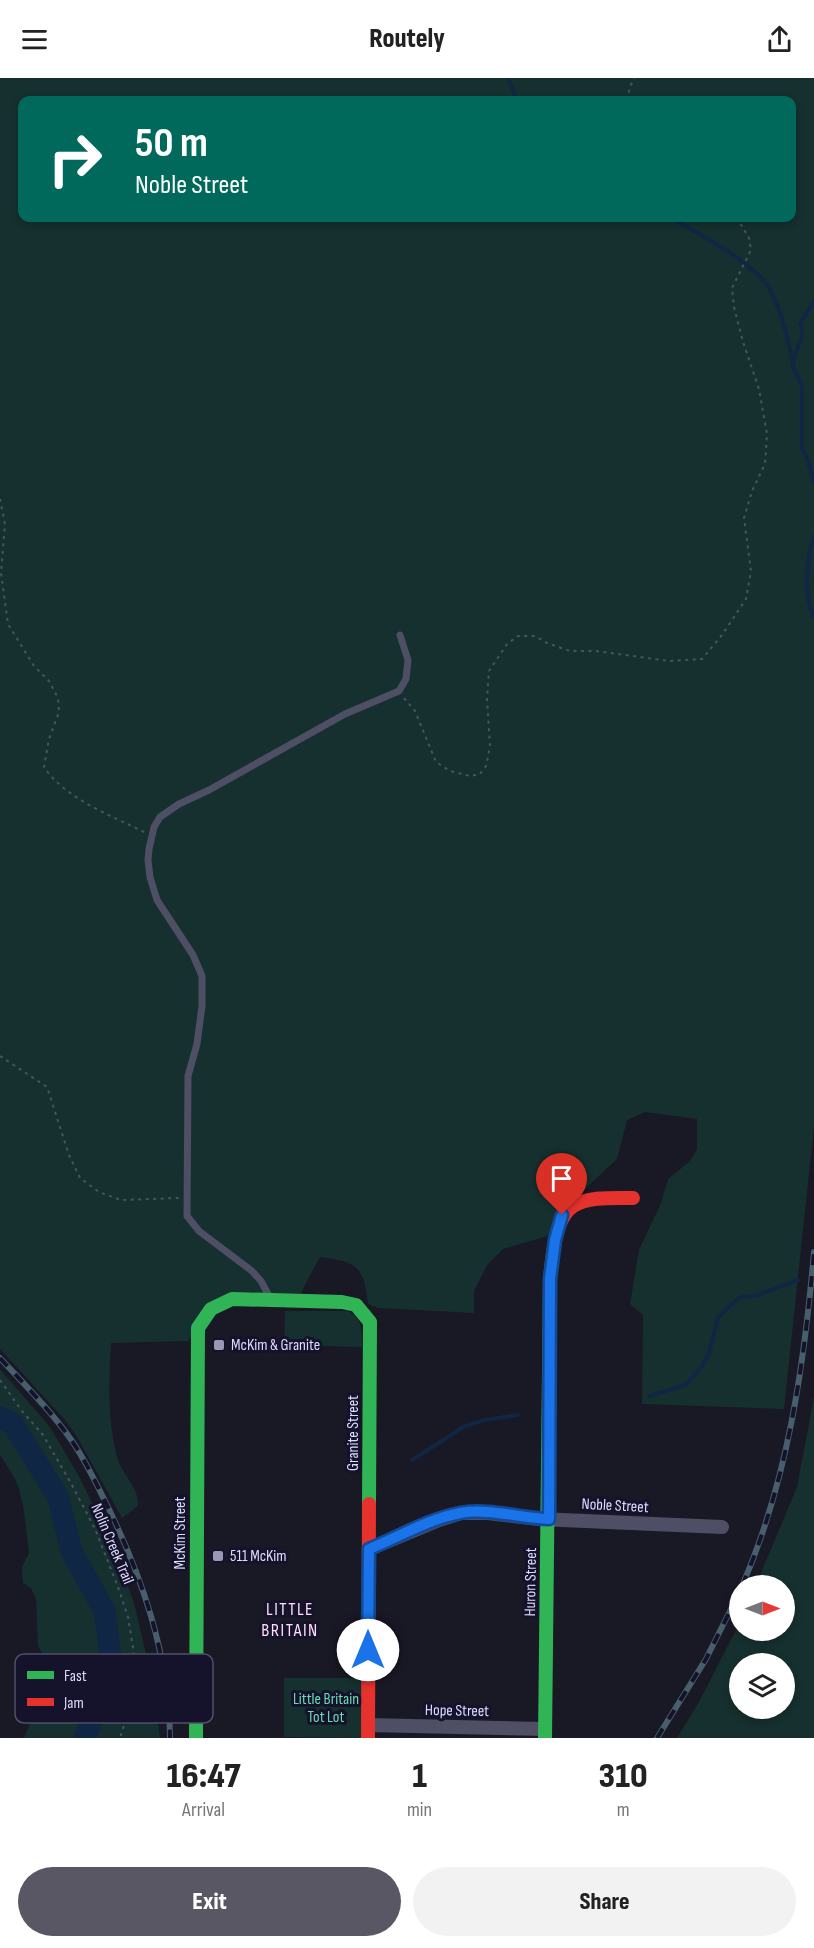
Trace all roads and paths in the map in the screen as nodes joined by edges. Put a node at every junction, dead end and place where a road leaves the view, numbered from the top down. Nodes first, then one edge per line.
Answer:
1 (634, 78) edge
2 (628, 96) edge
3 (739, 222) edge
4 (0, 499) edge
5 (400, 635) dead end
6 (399, 691) junction
7 (152, 836) junction
8 (0, 1056) edge
9 (187, 1197) junction
10 (633, 1198) dead end
11 (271, 1300) junction
12 (198, 1328) joint
13 (0, 1380) edge
14 (549, 1519) junction
15 (722, 1527) dead end
16 (369, 1549) junction
17 (134, 1654) edge
18 (196, 1654) edge
19 (125, 1723) edge
20 (196, 1723) edge
21 (368, 1732) edge
22 (545, 1734) edge
23 (120, 1738) edge
24 (196, 1738) edge

1 - 2 path
3 - 6 path
4 - 7 path
5 - 6 lane
6 - 7 lane
7 - 9 lane
8 - 9 path
9 - 11 lane
10 - 14 street, Huron Street
11 - 12 street, Granite Street
11 - 16 street, Granite Street
12 - 18 street, McKim Street
13 - 17 path, Nolin Creek Trail
14 - 15 street, Noble Street
14 - 16 street, Noble Street
14 - 22 street, Huron Street
16 - 21 street, Granite Street
19 - 23 path, Nolin Creek Trail
20 - 24 street, McKim Street
21 - 22 street, Hope Street

